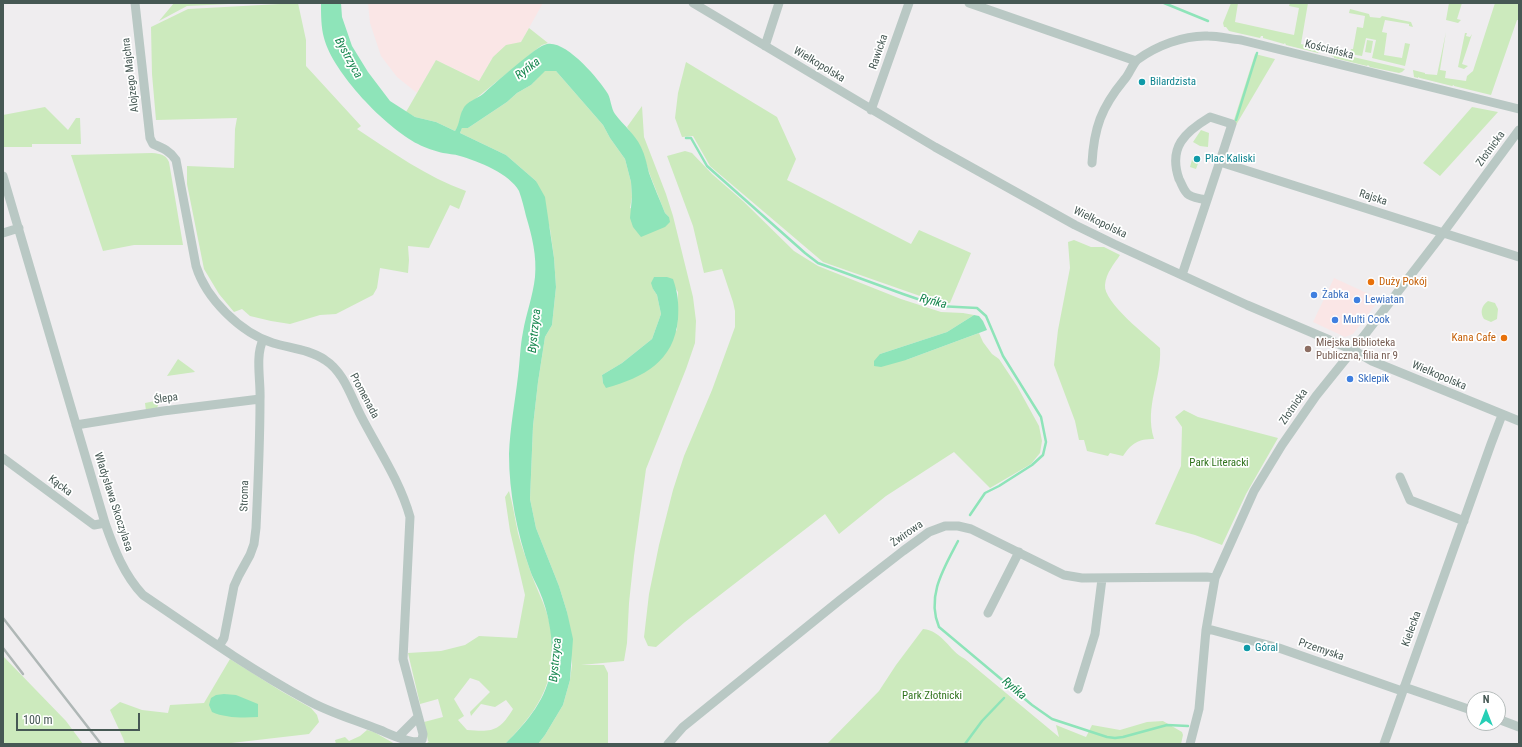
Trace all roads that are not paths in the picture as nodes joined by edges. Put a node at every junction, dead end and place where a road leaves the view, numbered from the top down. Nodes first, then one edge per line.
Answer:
1 (135, 3) edge
2 (693, 3) edge
3 (779, 3) edge
4 (909, 3) edge
5 (969, 3) edge
6 (764, 46) junction
7 (1136, 61) junction
8 (1519, 109) edge
9 (871, 110) junction
10 (1519, 130) edge
11 (153, 144) joint
12 (1220, 162) junction
13 (1092, 163) dead end
14 (3, 176) edge
15 (1207, 200) junction
16 (19, 228) junction
17 (3, 233) edge
18 (1443, 233) junction
19 (1519, 257) edge
20 (1182, 275) junction
21 (263, 340) junction
22 (1353, 350) junction
23 (260, 400) junction
24 (1502, 415) junction
25 (1519, 421) edge
26 (76, 425) junction
27 (3, 458) edge
28 (1400, 478) dead end
29 (1464, 521) junction
30 (105, 523) junction
31 (1019, 552) junction
32 (1215, 578) junction
33 (1102, 579) junction
34 (988, 613) dead end
35 (1206, 630) junction
36 (219, 646) junction
37 (1078, 689) dead end
38 (1403, 689) junction
39 (1466, 709) edge
40 (418, 717) junction
41 (1506, 722) edge
42 (1519, 727) edge
43 (398, 737) junction
44 (668, 744) edge
45 (1190, 744) edge
46 (1384, 744) edge

1 - 11 street, Alojzego Majchra
2 - 6 street, Wielkopolska
3 - 6 street
4 - 9 street, Rawicka
5 - 7 street
6 - 9 street, Wielkopolska
7 - 8 street, Kościańska
7 - 13 street
9 - 20 street, Wielkopolska
10 - 18 street, Złotnicka
11 - 21 street, Promenada
12 - 15 street
12 - 15 street
12 - 18 street, Rajska
14 - 16 street, Władysława Skoczylasa
15 - 20 street
16 - 17 street
16 - 26 street, Władysława Skoczylasa
18 - 19 street, Rajska
18 - 22 street, Złotnicka
20 - 22 street, Wielkopolska
21 - 23 street, Stroma
21 - 40 street, Promenada
22 - 24 street, Wielkopolska
22 - 32 street, Złotnicka
23 - 26 street, Ślepa
23 - 36 street, Stroma
24 - 25 street, Wielkopolska
24 - 29 street, Kielecka
26 - 30 street, Władysława Skoczylasa
27 - 30 street, Kącka
28 - 29 street
29 - 38 street, Kielecka
30 - 36 street, Władysława Skoczylasa
31 - 33 street, Żwirowa
31 - 34 street
31 - 44 street, Żwirowa
32 - 33 street, Żwirowa
32 - 35 street, Złotnicka
33 - 37 street
35 - 38 street, Przemyska
35 - 45 street, Złotnicka
36 - 43 street, Władysława Skoczylasa
38 - 39 street, Przemyska
38 - 46 street, Kielecka
40 - 43 street
40 - 43 street, Promenada
41 - 42 street

